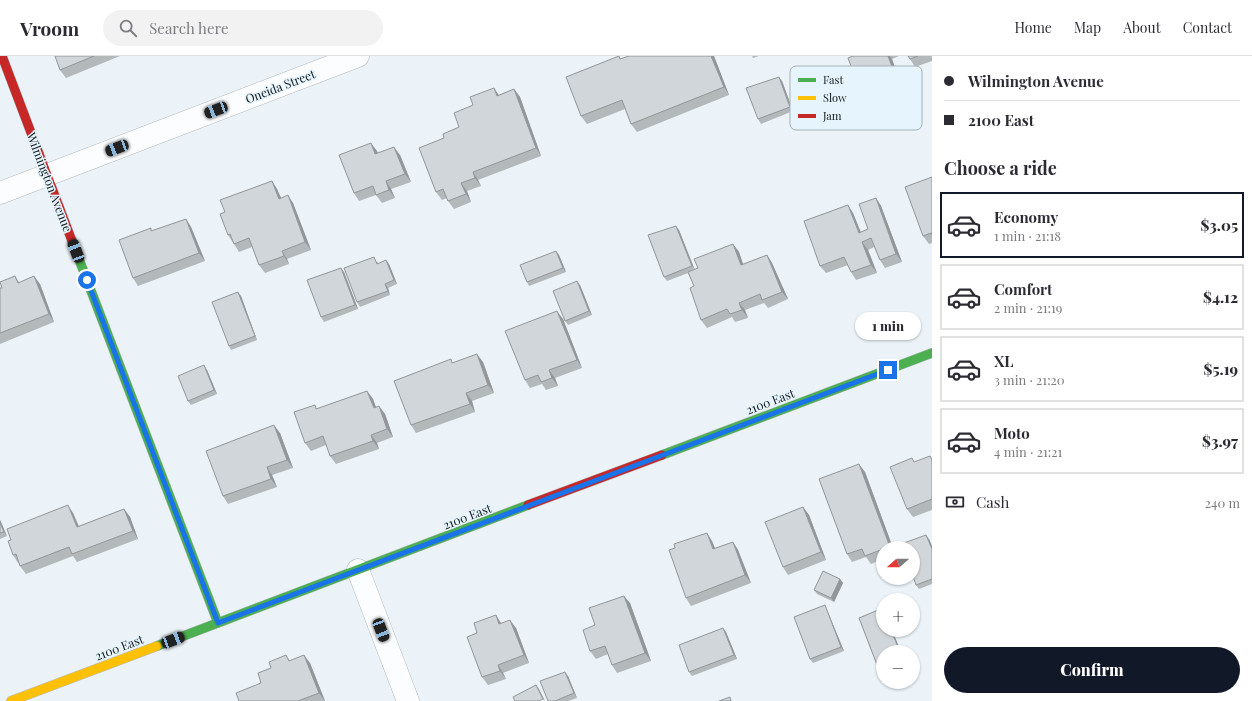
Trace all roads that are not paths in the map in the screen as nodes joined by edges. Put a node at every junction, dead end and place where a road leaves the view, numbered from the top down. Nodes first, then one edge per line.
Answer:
1 (2, 56) edge
2 (358, 56) edge
3 (47, 175) junction
4 (0, 193) edge
5 (932, 353) edge
6 (358, 570) junction
7 (218, 623) junction
8 (11, 701) edge
9 (408, 701) edge

1 - 3 street, Wilmington Avenue
2 - 3 street, Oneida Street
3 - 4 street, Oneida Street
3 - 7 street, Wilmington Avenue
5 - 6 street, 2100 East
6 - 7 street, 2100 East
6 - 9 street
7 - 8 street, 2100 East

